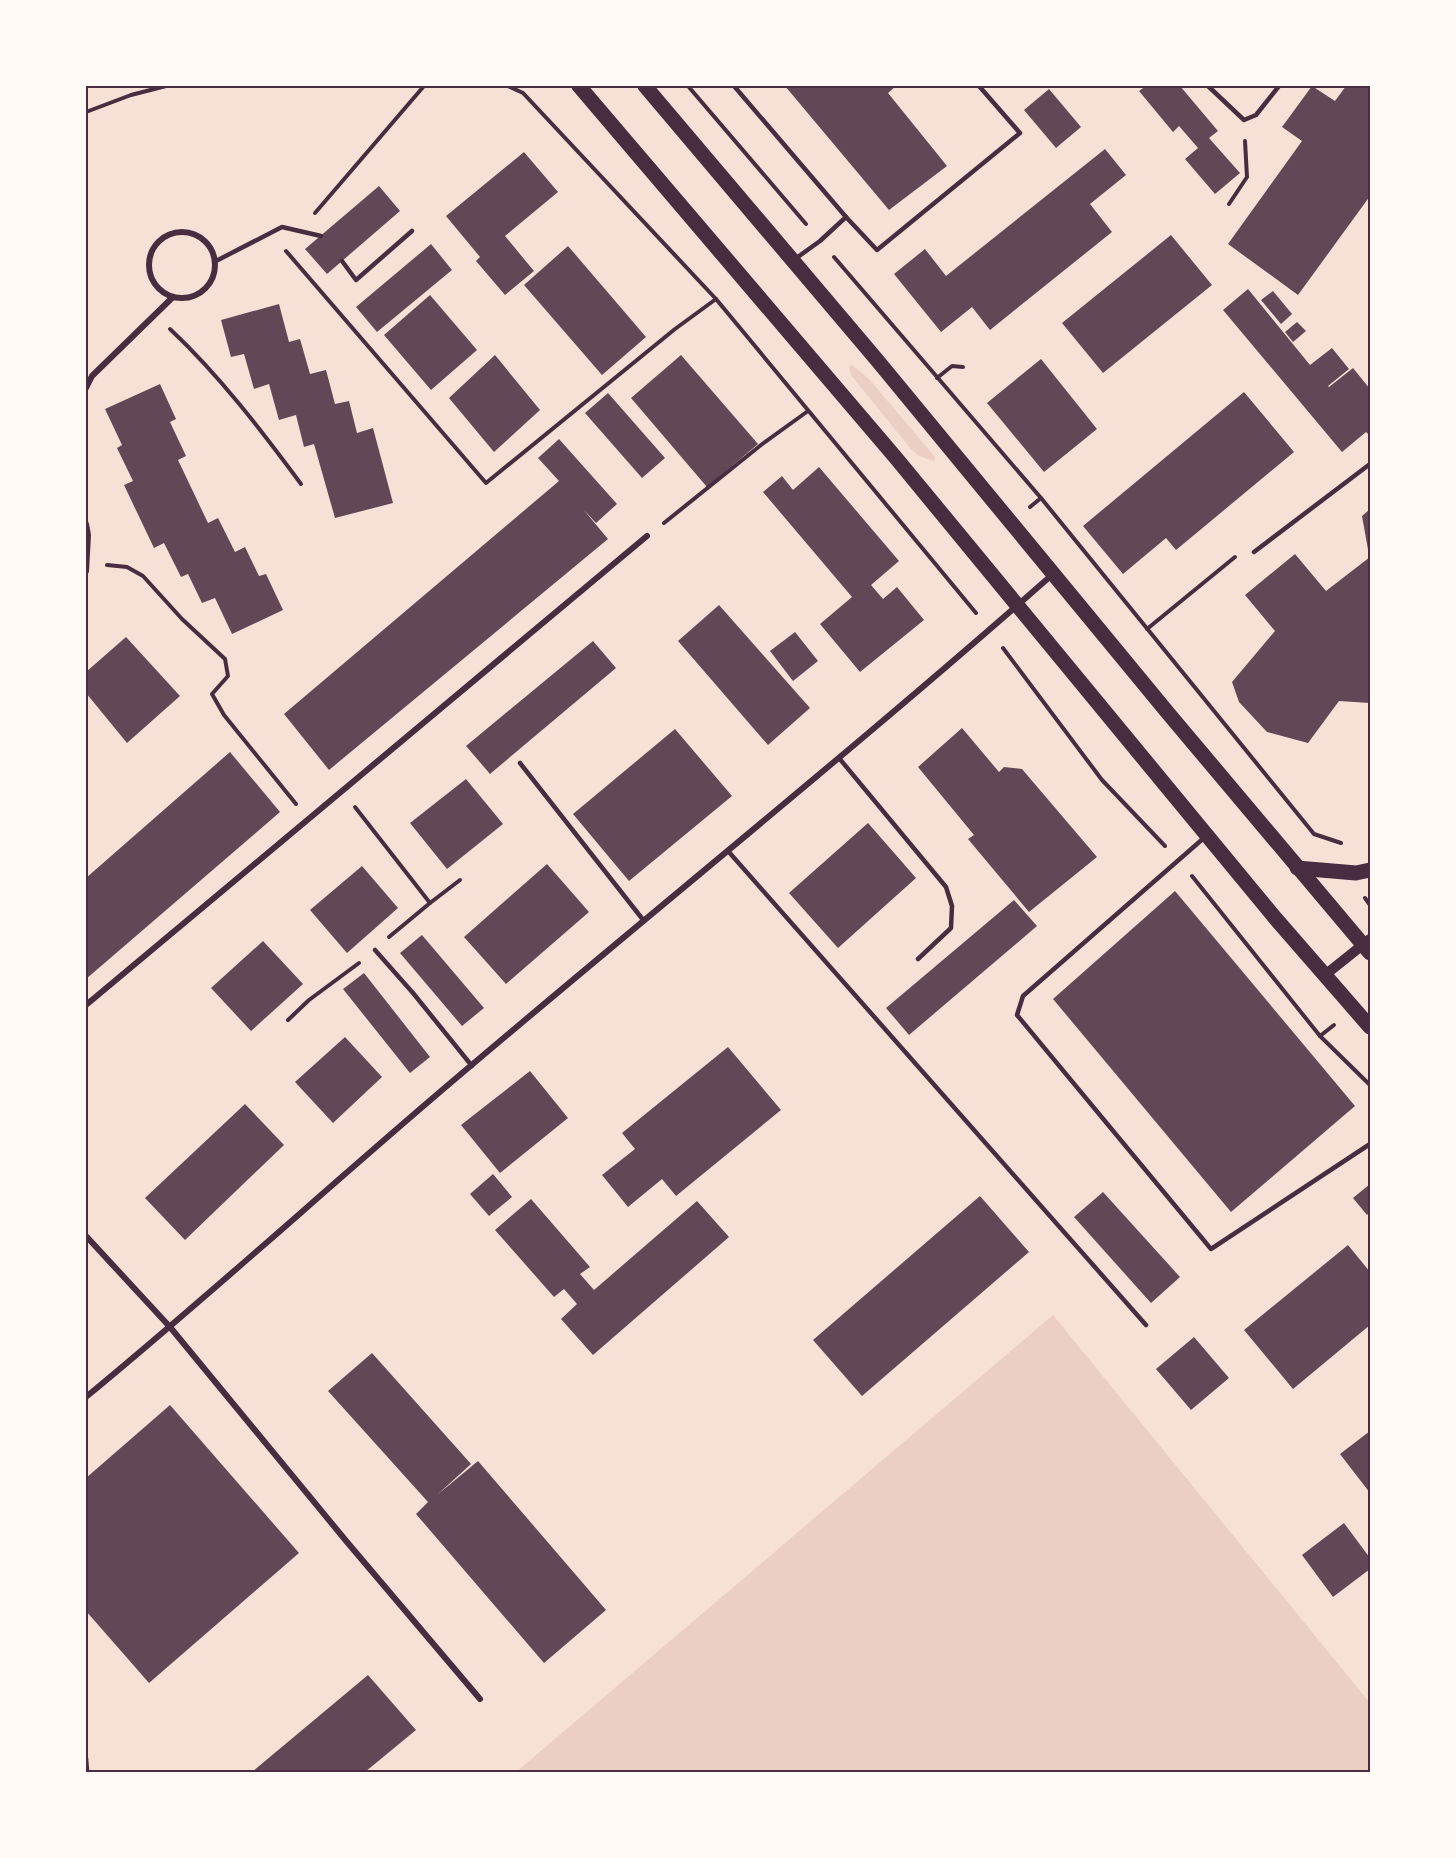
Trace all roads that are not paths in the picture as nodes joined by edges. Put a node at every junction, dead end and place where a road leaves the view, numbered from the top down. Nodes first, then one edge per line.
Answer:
1 (579, 86) edge
2 (645, 86) edge
3 (734, 86) edge
4 (979, 86) edge
5 (1208, 86) edge
6 (1279, 86) edge
7 (846, 217) junction
8 (412, 231) dead end
9 (321, 236) dead end
10 (216, 261) junction
11 (342, 261) dead end
12 (793, 261) junction
13 (173, 297) junction
14 (86, 388) edge
15 (1371, 464) edge
16 (86, 524) edge
17 (647, 536) road end
18 (1254, 552) road end
19 (86, 568) edge
20 (1053, 573) junction
21 (1017, 605) junction
22 (839, 758) junction
23 (520, 763) dead end
24 (1207, 836) junction
25 (728, 851) junction
26 (1297, 867) junction
27 (1363, 872) edge
28 (644, 921) junction
29 (1368, 946) edge
30 (375, 950) road end
31 (918, 959) dead end
32 (1325, 975) junction
33 (86, 1005) edge
34 (1371, 1027) edge
35 (472, 1066) junction
36 (1371, 1144) edge
37 (86, 1236) edge
38 (1146, 1325) dead end
39 (170, 1327) junction
40 (86, 1397) edge
41 (480, 1699) dead end
42 (86, 1758) edge
43 (86, 1772) edge

1 - 21 main road
2 - 12 main road
3 - 7 lane
4 - 7 lane
5 - 6 lane
7 - 12 lane
8 - 11 lane
9 - 10 lane
10 - 13 street
10 - 13 street
12 - 20 main road
13 - 14 street
15 - 18 lane
16 - 19 street
17 - 33 street
20 - 21 street
20 - 26 main road
21 - 22 street
21 - 24 main road
22 - 25 street
22 - 31 lane
23 - 28 lane
24 - 32 main road
24 - 36 lane
25 - 28 street
25 - 38 lane
26 - 27 main road
26 - 29 main road
28 - 35 street
29 - 32 street
30 - 35 lane
32 - 34 main road
35 - 39 street
37 - 39 street
39 - 40 street
39 - 41 street
42 - 43 lane

